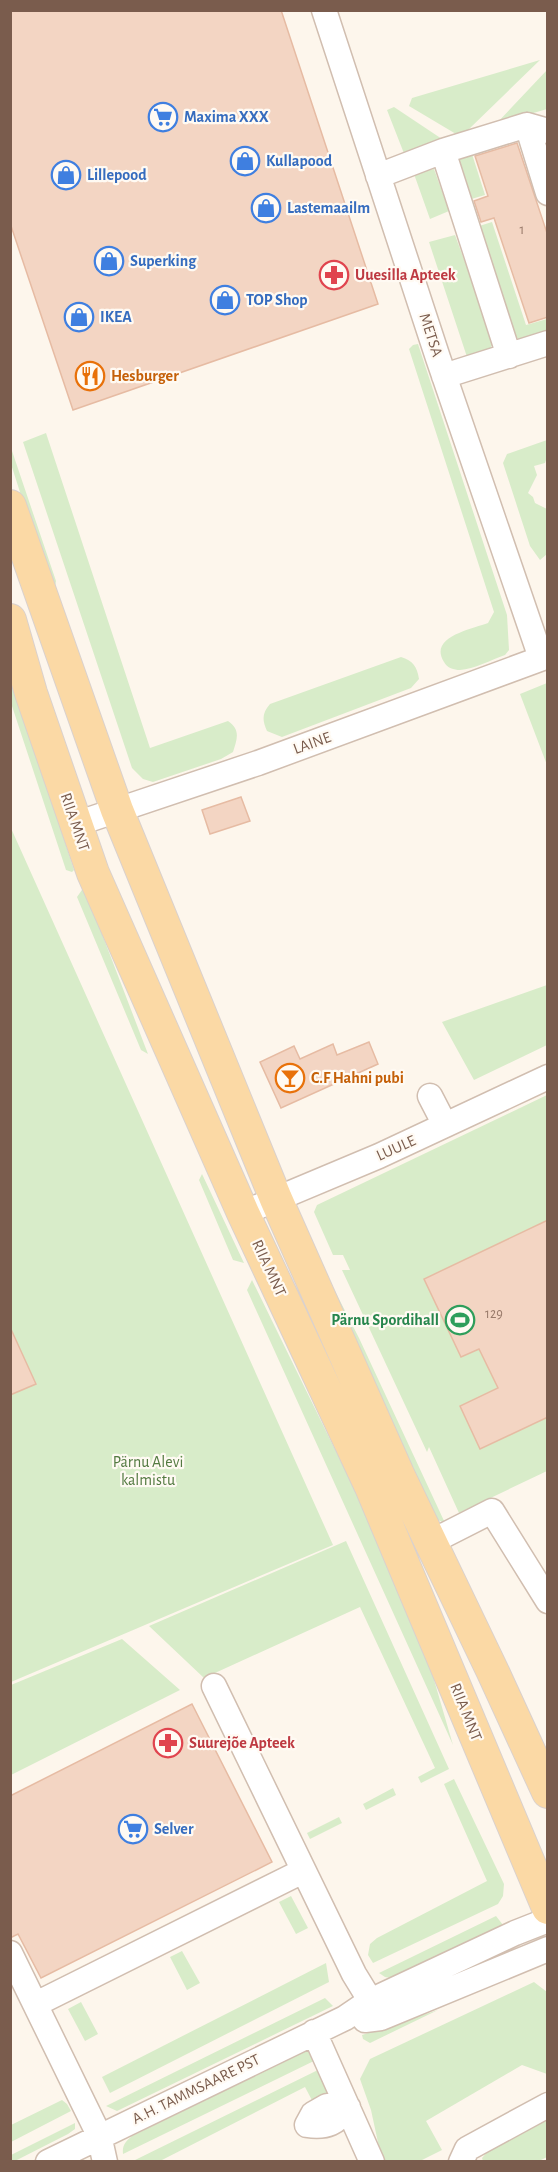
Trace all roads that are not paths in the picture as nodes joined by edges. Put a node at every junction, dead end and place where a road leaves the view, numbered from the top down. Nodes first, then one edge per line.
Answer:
1 (324, 10) edge
2 (537, 128) edge
3 (443, 151) junction
4 (378, 176) junction
5 (548, 192) edge
6 (548, 343) edge
7 (509, 356) junction
8 (444, 376) junction
9 (10, 506) edge
10 (10, 620) edge
11 (544, 657) edge
12 (117, 810) junction
13 (76, 824) junction
14 (548, 1077) edge
15 (430, 1096) dead end
16 (445, 1125) junction
17 (276, 1199) junction
18 (243, 1213) junction
19 (431, 1542) junction
20 (548, 1602) edge
21 (214, 1686) dead end
22 (548, 1792) edge
23 (303, 1871) junction
24 (548, 1908) edge
25 (548, 1920) edge
26 (548, 1948) edge
27 (10, 1953) edge
28 (36, 2004) junction
29 (375, 2009) junction
30 (314, 2032) junction
31 (548, 2105) edge
32 (99, 2135) junction
33 (48, 2162) edge
34 (105, 2162) edge
35 (119, 2162) edge
36 (372, 2162) edge
37 (461, 2162) edge

1 - 4 street, METSA
2 - 3 street
2 - 5 street
3 - 4 street
3 - 7 street
4 - 8 street, METSA
6 - 7 street
7 - 8 street
8 - 11 street, METSA
9 - 12 main road, RIIA MNT
10 - 13 main road, RIIA MNT
11 - 12 street, LAINE
12 - 13 street, LAINE
12 - 17 main road, RIIA MNT
13 - 18 main road, RIIA MNT
14 - 16 street, LUULE
15 - 16 street
16 - 17 street, LUULE
17 - 18 street, LUULE
17 - 19 main road, RIIA MNT
18 - 24 main road, RIIA MNT
19 - 20 street
19 - 22 main road, RIIA MNT
21 - 23 street
23 - 28 street
23 - 29 street
25 - 29 street, A.H. TAMMSAARE PST
26 - 29 street, A.H. TAMMSAARE PST
27 - 28 street
28 - 32 street
29 - 30 street, A.H. TAMMSAARE PST
30 - 32 street, A.H. TAMMSAARE PST
30 - 36 street
31 - 37 street
32 - 33 street, A.H. TAMMSAARE PST
32 - 34 street
32 - 35 street

